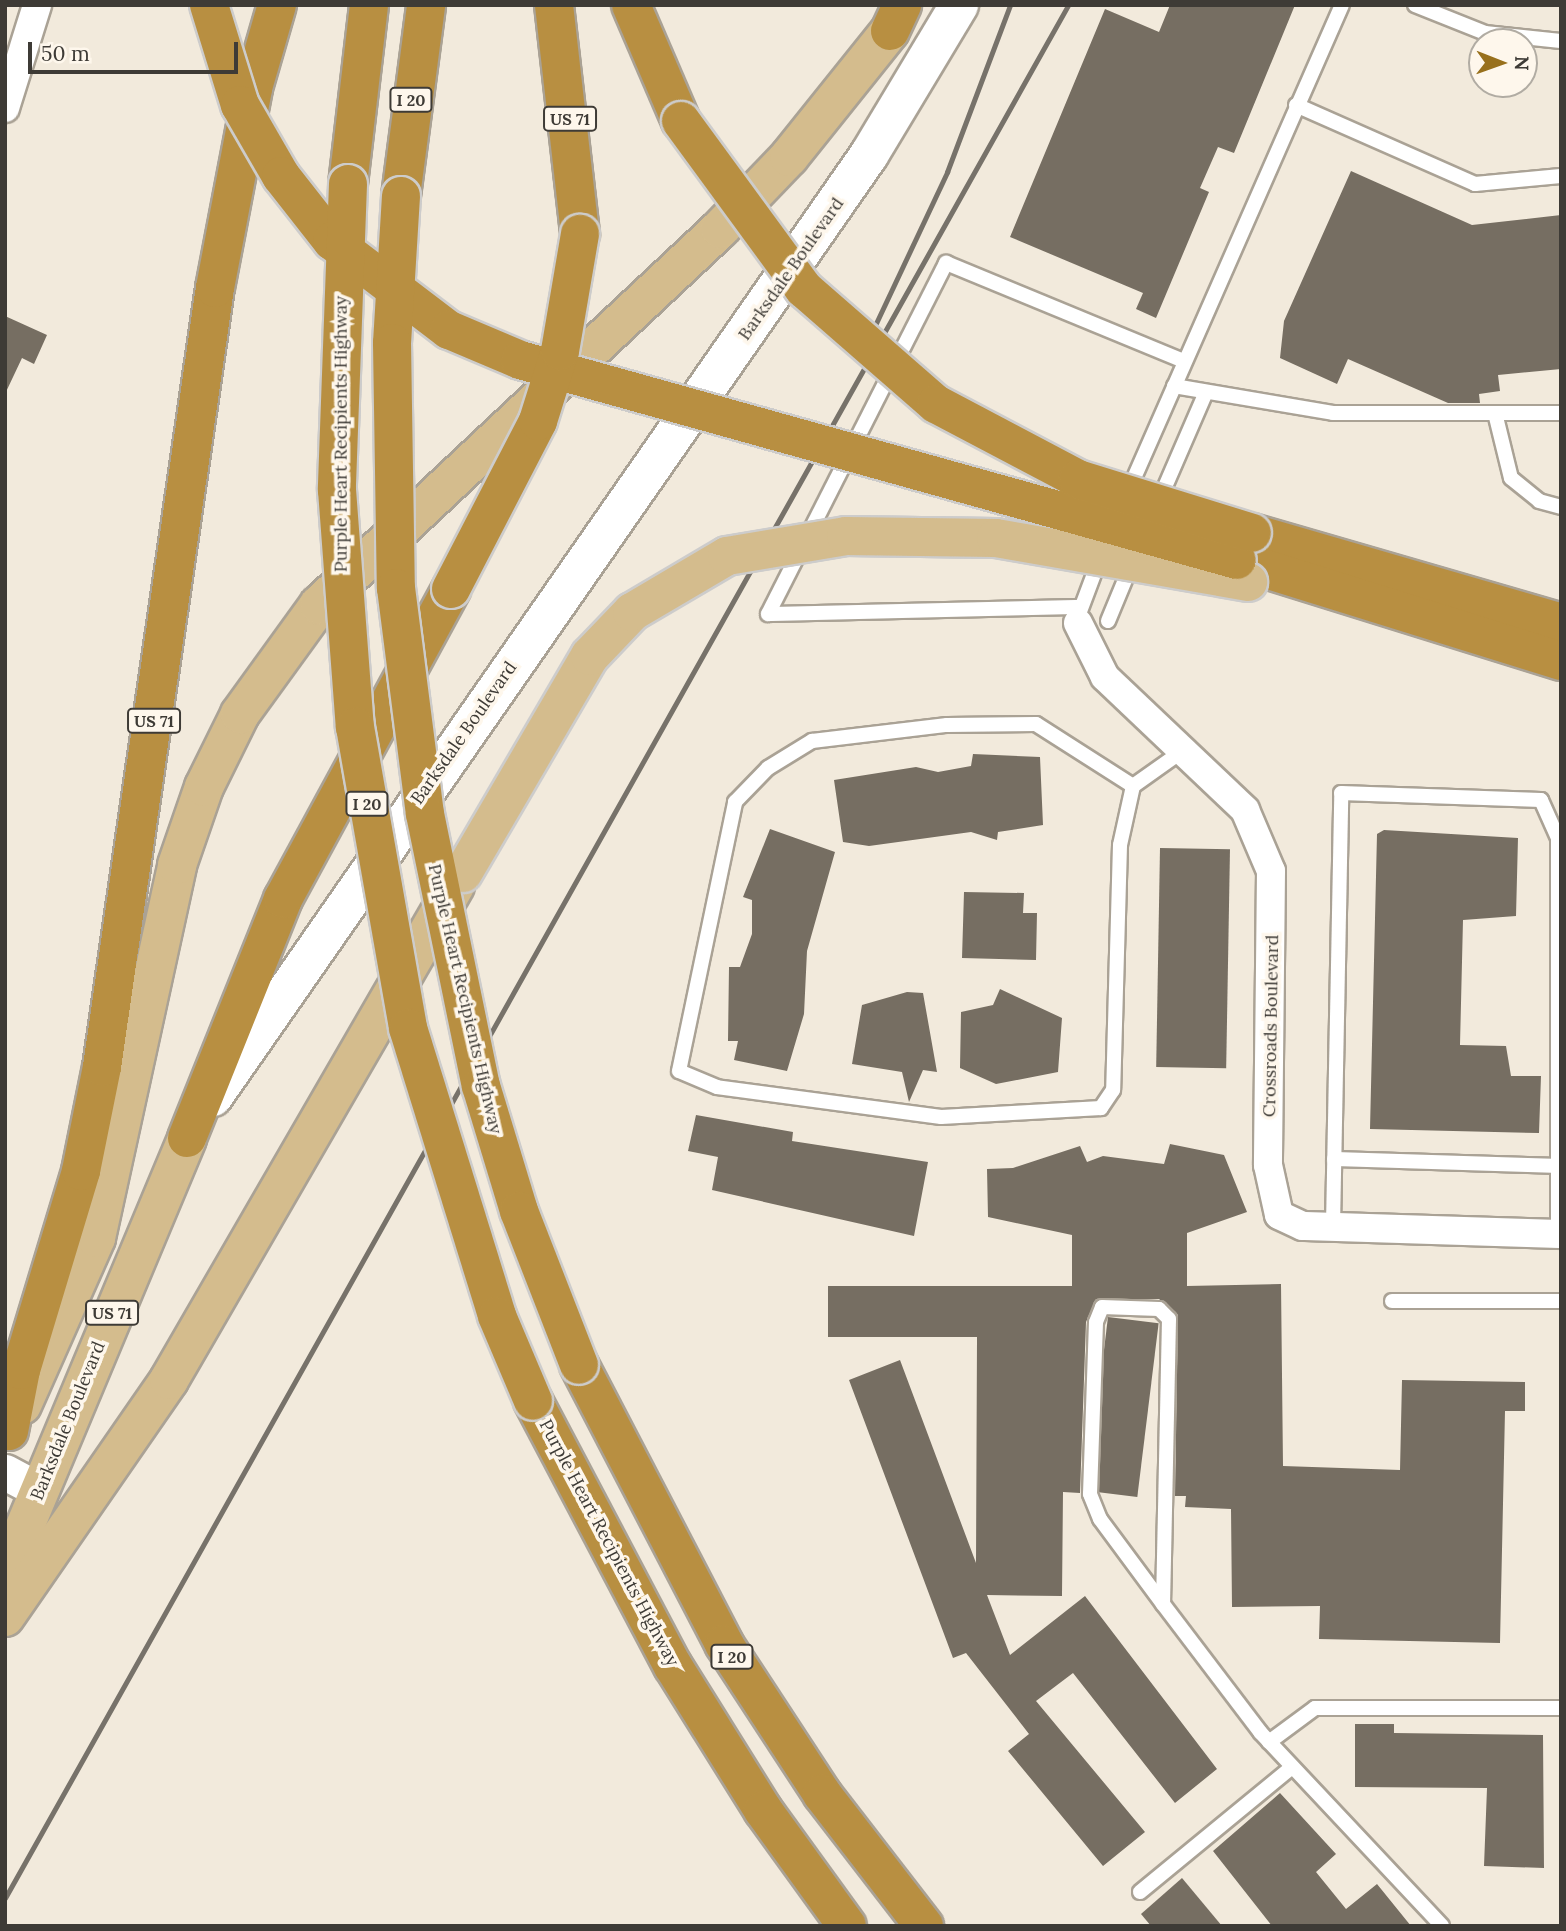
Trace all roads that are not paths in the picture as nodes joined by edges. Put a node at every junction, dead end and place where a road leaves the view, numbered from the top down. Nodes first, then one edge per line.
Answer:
1 (37, 5) edge
2 (209, 5) edge
3 (277, 5) edge
4 (369, 5) edge
5 (426, 5) edge
6 (555, 5) edge
7 (631, 5) edge
8 (959, 5) edge
9 (1342, 5) edge
10 (1415, 5) edge
11 (900, 14) edge
12 (1561, 41) edge
13 (1296, 105) junction
14 (5, 108) edge
15 (1561, 176) edge
16 (1184, 361) junction
17 (1174, 386) junction
18 (1206, 392) junction
19 (1495, 413) junction
20 (1561, 413) edge
21 (1561, 507) edge
22 (1246, 558) junction
23 (1079, 615) junction
24 (1108, 621) dead end
25 (1561, 623) edge
26 (1561, 661) edge
27 (1181, 752) junction
28 (1133, 786) junction
29 (187, 1138) junction
30 (1334, 1159) junction
31 (1560, 1166) edge
32 (1333, 1226) junction
33 (1559, 1234) edge
34 (1392, 1301) dead end
35 (1561, 1301) edge
36 (7, 1436) edge
37 (5, 1472) edge
38 (39, 1490) junction
39 (79, 1510) junction
40 (5, 1574) edge
41 (1163, 1604) junction
42 (5, 1617) edge
43 (1561, 1707) edge
44 (1269, 1742) junction
45 (1292, 1767) junction
46 (1140, 1892) dead end
47 (847, 1926) edge
48 (924, 1926) edge
49 (1443, 1926) edge

1 - 14 street
2 - 22 highway, bridge
3 - 36 highway, US 71
4 - 47 highway, Purple Heart Recipients Highway / I 20, bridge
5 - 48 highway, Purple Heart Recipients Highway / I 20, bridge
6 - 29 highway, US 71, bridge
7 - 22 highway, bridge
8 - 29 main road, Barksdale Boulevard
9 - 13 lane
10 - 12 lane
11 - 36 main road
13 - 15 lane
13 - 16 lane
16 - 17 lane
16 - 23 lane
17 - 18 lane
17 - 23 lane
18 - 19 lane
18 - 24 lane
19 - 20 lane
19 - 21 lane
22 - 25 highway
22 - 26 highway
22 - 39 main road, bridge
23 - 27 street, Crossroads Boulevard
27 - 28 lane
27 - 32 street, Crossroads Boulevard
28 - 28 lane
29 - 38 main road, Barksdale Boulevard / US 71
30 - 31 lane
30 - 31 lane
30 - 32 lane
31 - 33 lane
32 - 33 street, Crossroads Boulevard
34 - 35 lane
37 - 38 street
38 - 39 street
38 - 40 main road, Barksdale Boulevard / US 71
39 - 42 main road
41 - 41 lane
41 - 44 lane
43 - 44 lane
44 - 45 lane
45 - 46 lane
45 - 49 lane

